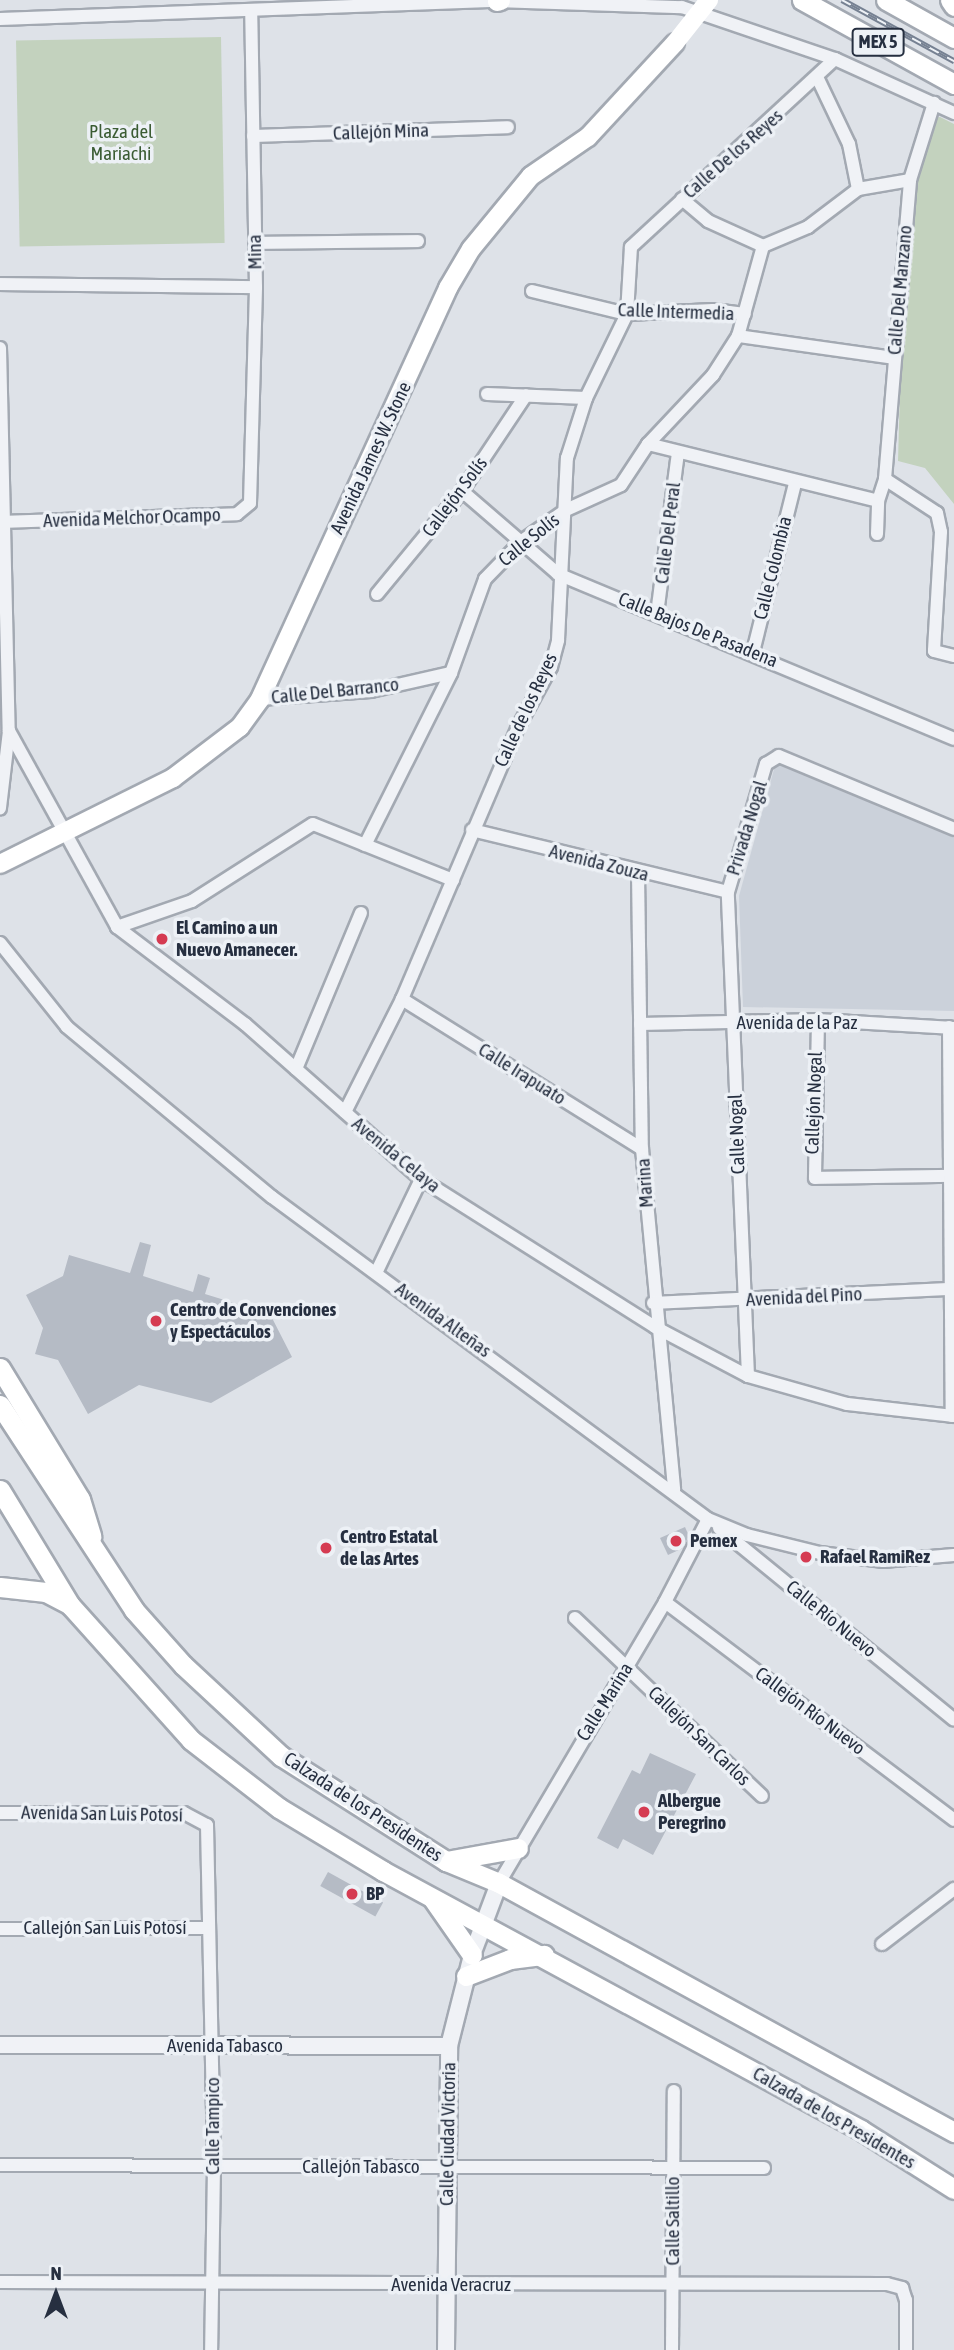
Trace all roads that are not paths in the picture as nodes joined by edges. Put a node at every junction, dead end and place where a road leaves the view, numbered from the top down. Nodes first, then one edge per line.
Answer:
1 (176, 0) edge
2 (498, 0) edge
3 (709, 0) edge
4 (802, 0) edge
5 (886, 0) edge
6 (950, 0) edge
7 (954, 6) edge
8 (251, 10) junction
9 (176, 14) junction
10 (0, 19) edge
11 (954, 38) edge
12 (835, 60) junction
13 (818, 79) junction
14 (954, 84) edge
15 (934, 103) junction
16 (954, 113) edge
17 (508, 127) dead end
18 (253, 136) junction
19 (910, 180) junction
20 (858, 189) junction
21 (682, 199) junction
22 (418, 241) dead end
23 (255, 243) junction
24 (763, 246) junction
25 (631, 247) joint
26 (0, 284) edge
27 (256, 287) junction
28 (532, 291) dead end
29 (627, 314) junction
30 (745, 314) junction
31 (738, 336) junction
32 (0, 348) edge
33 (894, 358) junction
34 (487, 394) dead end
35 (526, 395) junction
36 (586, 398) junction
37 (648, 444) junction
38 (678, 453) junction
39 (885, 480) junction
40 (795, 484) junction
41 (462, 491) junction
42 (253, 494) joint
43 (878, 501) junction
44 (566, 510) junction
45 (2, 522) edge
46 (877, 534) dead end
47 (522, 541) junction
48 (558, 574) junction
49 (377, 594) dead end
50 (657, 614) junction
51 (752, 652) junction
52 (954, 656) edge
53 (451, 673) junction
54 (260, 699) junction
55 (9, 731) junction
56 (954, 739) edge
57 (0, 805) edge
58 (954, 829) edge
59 (472, 830) junction
60 (66, 835) junction
61 (365, 845) junction
62 (0, 864) edge
63 (638, 873) junction
64 (453, 880) junction
65 (728, 892) junction
66 (360, 912) dead end
67 (117, 927) junction
68 (0, 943) edge
69 (402, 999) junction
70 (818, 1020) junction
71 (733, 1023) junction
72 (640, 1024) junction
73 (951, 1027) edge
74 (296, 1069) junction
75 (345, 1112) junction
76 (642, 1149) junction
77 (948, 1176) junction
78 (421, 1179) junction
79 (377, 1271) junction
80 (952, 1289) edge
81 (742, 1300) junction
82 (653, 1303) junction
83 (655, 1327) junction
84 (0, 1368) edge
85 (748, 1376) junction
86 (0, 1405) edge
87 (953, 1416) edge
88 (0, 1490) edge
89 (674, 1490) junction
90 (708, 1519) junction
91 (954, 1555) edge
92 (98, 1560) junction
93 (0, 1587) edge
94 (665, 1602) junction
95 (70, 1605) junction
96 (575, 1618) dead end
97 (627, 1666) junction
98 (954, 1720) edge
99 (762, 1796) dead end
100 (0, 1813) edge
101 (203, 1819) joint
102 (954, 1820) edge
103 (518, 1848) junction
104 (446, 1861) junction
105 (499, 1883) junction
106 (954, 1890) edge
107 (431, 1895) junction
108 (484, 1922) junction
109 (209, 1928) junction
110 (0, 1929) edge
111 (882, 1944) dead end
112 (472, 1955) junction
113 (544, 1955) junction
114 (466, 1976) junction
115 (0, 2045) edge
116 (449, 2046) junction
117 (212, 2047) junction
118 (674, 2091) dead end
119 (954, 2132) edge
120 (0, 2165) edge
121 (214, 2167) junction
122 (674, 2167) junction
123 (446, 2168) junction
124 (764, 2168) dead end
125 (954, 2189) edge
126 (0, 2282) edge
127 (673, 2283) junction
128 (211, 2284) junction
129 (446, 2286) junction
130 (211, 2350) edge
131 (446, 2350) edge
132 (672, 2350) edge
133 (906, 2350) edge

1 - 9 street
2 - 8 street
2 - 12 street
3 - 54 main road, Avenida James W. Stone, bridge
4 - 14 main road, MEX 5
5 - 11 main road, MEX 5
6 - 7 main road
8 - 9 street
8 - 18 street, Mina
9 - 10 street
12 - 13 street, Calle De los Reyes
12 - 15 street
13 - 20 street
13 - 21 street, Calle De los Reyes
15 - 16 street
15 - 19 street, Calle Del Manzano
17 - 18 street, Callejón Mina
18 - 23 street, Mina
19 - 20 street
19 - 33 street, Calle Del Manzano
20 - 24 street
21 - 24 street
21 - 25 street, Calle De los Reyes
22 - 23 street
23 - 27 street, Mina
24 - 30 street, Calle Solís
25 - 29 street, Calle de los Reyes
26 - 27 street
27 - 42 street, Mina
28 - 29 street, Calle Intermedia
29 - 30 street, Calle Intermedia
29 - 36 street, Calle de los Reyes
30 - 31 street, Calle Solís
31 - 33 street, Calle Intermedia
31 - 37 street, Calle Solís
32 - 45 street
33 - 39 street, Calle Del Manzano
34 - 35 street
35 - 36 street
35 - 41 street, Callejón Solís
36 - 44 street, Calle de los Reyes
37 - 38 street
37 - 44 street, Calle Solís
38 - 40 street
38 - 50 street, Calle Del Peral
39 - 43 street
39 - 52 street
40 - 43 street
40 - 51 street, Calle Colombia
41 - 47 street, Calle Bajos De Pasadena
41 - 49 street, Callejón Solís
42 - 45 street, Avenida Melchor Ocampo
43 - 46 street
44 - 47 street, Calle Solís
44 - 48 street, Calle de los Reyes
45 - 55 street
47 - 48 street, Calle Bajos De Pasadena
47 - 53 street, Calle Solís
48 - 50 street, Calle Bajos De Pasadena
48 - 59 street, Calle de los Reyes
50 - 51 street, Calle Bajos De Pasadena
51 - 56 street, Calle Bajos De Pasadena
53 - 54 street, Calle Del Barranco
53 - 61 street, Calle Solís
54 - 60 main road, Avenida James W. Stone
55 - 57 street
55 - 60 street, Avenida Celaya
58 - 65 street, Privada Nogal
59 - 63 street, Avenida Zouza
59 - 64 street, Calle de los Reyes
60 - 62 main road, Avenida James W. Stone
60 - 67 street, Avenida Celaya
61 - 64 street
61 - 67 street
63 - 65 street, Avenida Zouza
63 - 72 street, Marina
64 - 69 street, Calle de los Reyes
65 - 71 street, Calle Nogal
66 - 74 street
67 - 74 street, Avenida Celaya
68 - 79 street, Avenida Alteñas
69 - 75 street, Calle de los Reyes
69 - 76 street, Calle Irapuato
70 - 71 street, Avenida de la Paz
70 - 73 street, Avenida de la Paz
70 - 77 street, Callejón Nogal
71 - 72 street, Avenida de la Paz
71 - 81 street, Calle Nogal
72 - 76 street, Marina
73 - 77 street
74 - 75 street, Avenida Celaya
75 - 78 street, Avenida Celaya
76 - 82 street, Marina
77 - 80 street
78 - 79 street
78 - 83 street, Avenida Celaya
79 - 89 street, Avenida Alteñas
80 - 81 street, Avenida del Pino
80 - 87 street
81 - 82 street, Avenida del Pino
81 - 85 street, Calle Nogal
82 - 83 street, Marina
83 - 85 street, Avenida Celaya
83 - 89 street, Marina
84 - 92 main road
85 - 87 street, Avenida Celaya
86 - 92 main road, Calzada de los Presidentes
88 - 95 main road, Calzada de los Presidentes
89 - 90 street, Avenida Alteñas
90 - 91 street, Avenida Alteñas
90 - 94 street, Calle Marina
90 - 98 street, Calle Río Nuevo
92 - 104 main road, Calzada de los Presidentes
93 - 95 main road
94 - 97 street, Calle Marina
94 - 102 street, Callejón Río Nuevo
95 - 107 main road, Calzada de los Presidentes
96 - 97 street, Callejón San Carlos
97 - 99 street, Callejón San Carlos
97 - 103 street, Calle Marina
100 - 101 street, Avenida San Luis Potosí
101 - 109 street, Calle Tampico
103 - 104 main road
103 - 105 street, Calle Marina
104 - 105 main road, Calzada de los Presidentes
105 - 108 street, Calle Ciudad Victoria
105 - 119 main road, Calzada de los Presidentes
106 - 111 street
107 - 108 main road, Calzada de los Presidentes
107 - 112 main road
108 - 112 street, Calle Ciudad Victoria
108 - 113 main road, Calzada de los Presidentes
109 - 110 street, Callejón San Luis Potosí
109 - 117 street, Calle Tampico
112 - 114 street, Calle Ciudad Victoria
113 - 114 main road
113 - 125 main road, Calzada de los Presidentes
114 - 116 street, Calle Ciudad Victoria
115 - 117 street, Avenida Tabasco
116 - 117 street, Avenida Tabasco
116 - 123 street, Calle Ciudad Victoria
117 - 121 street, Calle Tampico
118 - 122 street, Calle Saltillo
120 - 121 street, Callejón Tabasco
121 - 123 street, Callejón Tabasco
121 - 128 street, Calle Tampico
122 - 123 street, Callejón Tabasco
122 - 124 street, Callejón Tabasco
122 - 127 street, Calle Saltillo
123 - 129 street, Calle Ciudad Victoria
126 - 128 street, Avenida Veracruz
127 - 129 street, Avenida Veracruz
127 - 132 street, Calle Saltillo
127 - 133 street, Avenida Veracruz
128 - 129 street, Avenida Veracruz
128 - 130 street, Calle Tampico
129 - 131 street, Calle Ciudad Victoria

